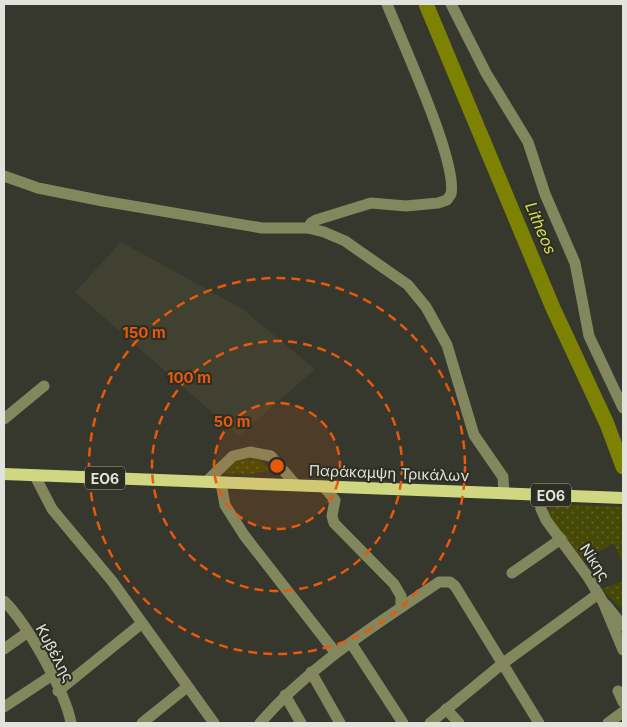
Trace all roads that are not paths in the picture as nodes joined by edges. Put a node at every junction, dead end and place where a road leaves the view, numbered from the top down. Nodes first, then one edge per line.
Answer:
1 (387, 4) edge
2 (451, 4) edge
3 (4, 176) edge
4 (308, 228) junction
5 (44, 386) dead end
6 (623, 408) edge
7 (4, 419) edge
8 (4, 474) edge
9 (35, 476) junction
10 (206, 482) junction
11 (221, 483) junction
12 (296, 485) junction
13 (323, 486) junction
14 (504, 493) junction
15 (539, 495) junction
16 (623, 498) edge
17 (561, 540) junction
18 (512, 573) dead end
19 (600, 598) junction
20 (4, 601) edge
21 (402, 608) junction
22 (141, 624) junction
23 (623, 626) edge
24 (28, 632) junction
25 (351, 643) junction
26 (4, 649) edge
27 (623, 650) edge
28 (335, 652) junction
29 (502, 664) junction
30 (311, 672) junction
31 (52, 676) junction
32 (187, 687) junction
33 (58, 691) junction
34 (618, 691) dead end
35 (286, 695) junction
36 (623, 702) edge
37 (4, 707) edge
38 (446, 709) junction
39 (623, 712) edge
40 (69, 723) edge
41 (142, 723) edge
42 (214, 723) edge
43 (260, 723) edge
44 (300, 723) edge
45 (340, 723) edge
46 (403, 723) edge
47 (430, 723) edge
48 (459, 723) edge
49 (539, 723) edge
50 (608, 723) edge

1 - 4 street
2 - 6 street
3 - 4 street
4 - 14 street
5 - 7 street
8 - 9 main road, Παράκαμψη Τρικάλων / ΕΟ6
9 - 10 main road, Παράκαμψη Τρικάλων / ΕΟ6
9 - 22 street
10 - 11 main road, Παράκαμψη Τρικάλων / ΕΟ6
10 - 12 street
11 - 12 main road, Παράκαμψη Τρικάλων / ΕΟ6
11 - 28 street
12 - 13 main road, Παράκαμψη Τρικάλων / ΕΟ6
13 - 14 main road, Παράκαμψη Τρικάλων / ΕΟ6
13 - 21 street
14 - 15 main road, Παράκαμψη Τρικάλων / ΕΟ6
15 - 16 main road, Παράκαμψη Τρικάλων / ΕΟ6
15 - 17 street, Νίκης
17 - 18 street, Νίκης
17 - 19 street, Νίκης
19 - 23 street
19 - 27 street
19 - 29 street
20 - 24 street, Κυβέλης
21 - 25 street
21 - 29 street
22 - 32 street
22 - 33 street
24 - 26 street
24 - 31 street, Κυβέλης
25 - 28 street
25 - 46 street
28 - 30 street
29 - 38 street
29 - 49 street
30 - 35 street
30 - 45 street
31 - 33 street, Κυβέλης
31 - 37 street
32 - 41 street
32 - 42 street
33 - 40 street, Κυβέλης
34 - 36 street
35 - 43 street
35 - 44 street
38 - 47 street
38 - 48 street
39 - 50 street

